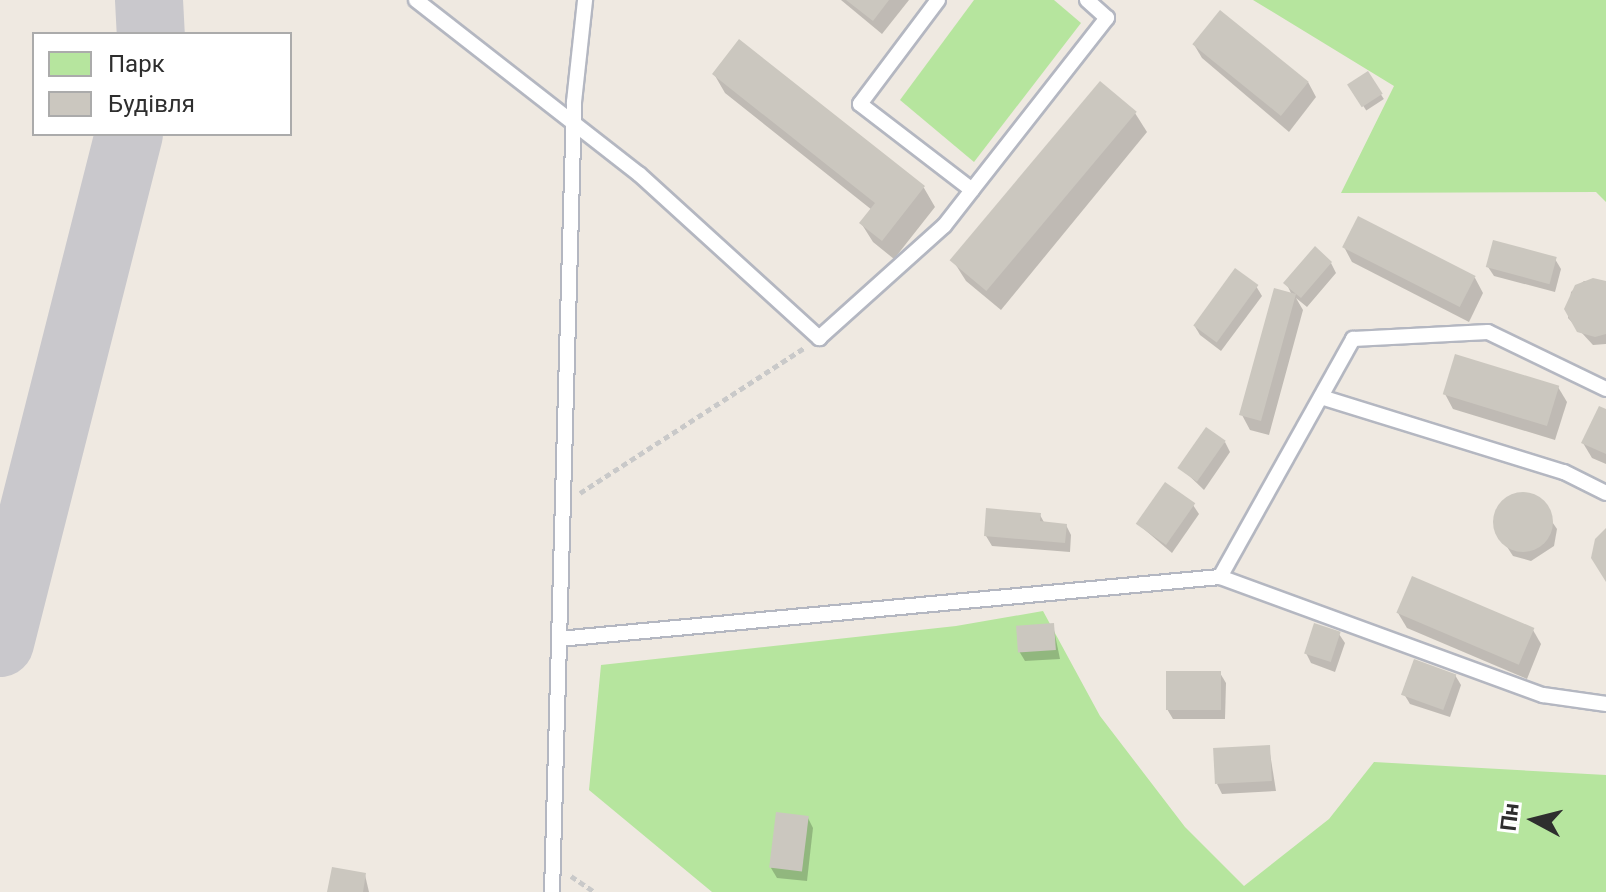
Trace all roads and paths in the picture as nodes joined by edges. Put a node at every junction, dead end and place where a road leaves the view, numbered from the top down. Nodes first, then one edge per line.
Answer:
1 (416, 0) edge
2 (585, 0) edge
3 (938, 0) edge
4 (1087, 0) edge
5 (573, 122) junction
6 (972, 190) junction
7 (819, 338) junction
8 (1606, 389) edge
9 (1321, 397) junction
10 (1606, 493) edge
11 (563, 504) junction
12 (1220, 577) junction
13 (559, 639) junction
14 (1606, 704) edge
15 (552, 892) edge

1 - 5 lane
2 - 5 lane
3 - 6 lane
4 - 6 lane
5 - 7 lane
5 - 11 lane
6 - 7 lane
7 - 11 path
8 - 9 lane
9 - 10 lane
9 - 12 lane
11 - 13 lane
12 - 13 lane
12 - 14 lane
13 - 15 lane

